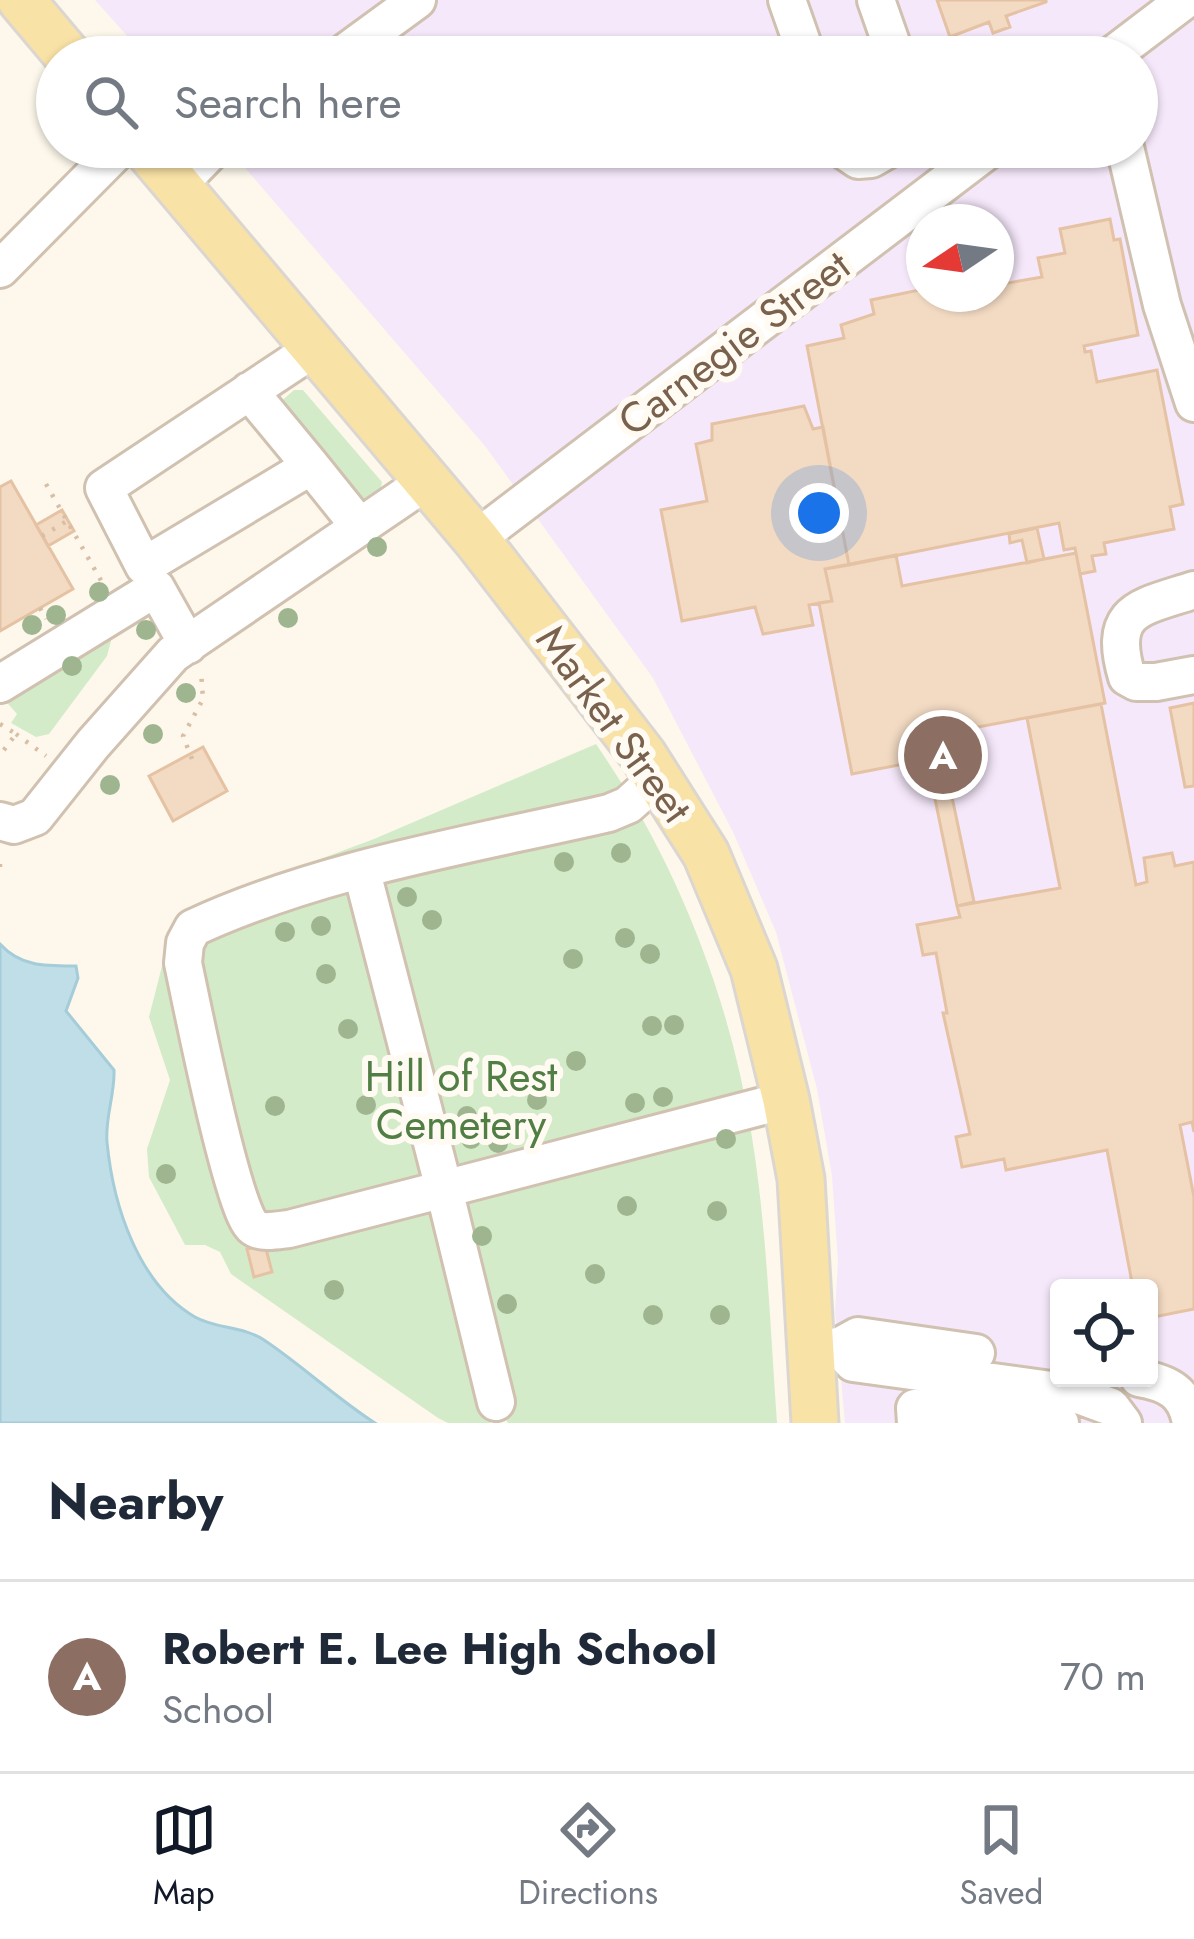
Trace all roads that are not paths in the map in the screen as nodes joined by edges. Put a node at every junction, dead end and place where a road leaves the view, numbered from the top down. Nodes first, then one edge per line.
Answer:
1 (21, 0) edge
2 (417, 0) edge
3 (788, 0) edge
4 (876, 0) edge
5 (1185, 0) edge
6 (51, 36) edge
7 (368, 36) edge
8 (800, 36) edge
9 (889, 36) edge
10 (1138, 36) edge
11 (100, 168) edge
12 (164, 168) edge
13 (195, 168) edge
14 (964, 168) edge
15 (1130, 168) edge
16 (178, 185) junction
17 (0, 269) edge
18 (315, 348) junction
19 (249, 391) junction
20 (1193, 392) edge
21 (311, 466) junction
22 (427, 481) junction
23 (360, 527) junction
24 (476, 539) junction
25 (150, 577) junction
26 (1194, 590) edge
27 (186, 646) junction
28 (1194, 675) edge
29 (0, 684) edge
30 (658, 778) junction
31 (2, 826) edge
32 (362, 872) junction
33 (786, 1100) junction
34 (445, 1189) junction
35 (824, 1346) junction
36 (1158, 1381) edge
37 (1063, 1401) edge
38 (1188, 1401) edge
39 (496, 1402) dead end
40 (985, 1419) edge
41 (814, 1423) edge
42 (916, 1423) edge
43 (1123, 1423) edge

1 - 6 main road
2 - 7 street
3 - 8 street
4 - 9 street
5 - 10 street
11 - 17 street
12 - 16 main road, Market Street
13 - 16 street
14 - 24 street, Carnegie Street
15 - 20 street
16 - 18 main road, Market Street
18 - 19 street
18 - 22 main road, Market Street
19 - 21 street
19 - 25 street
21 - 23 street
21 - 25 street
22 - 23 street
22 - 24 main road, Market Street
23 - 27 street
24 - 30 main road, Market Street
25 - 27 street
25 - 29 street
26 - 28 street
27 - 31 street
30 - 32 street
30 - 33 main road, Market Street
32 - 34 street
32 - 34 street
33 - 34 street
33 - 35 main road, Market Street
34 - 39 street
35 - 37 street
35 - 41 main road, Market Street
36 - 38 street
37 - 40 street
37 - 43 street
40 - 42 street

